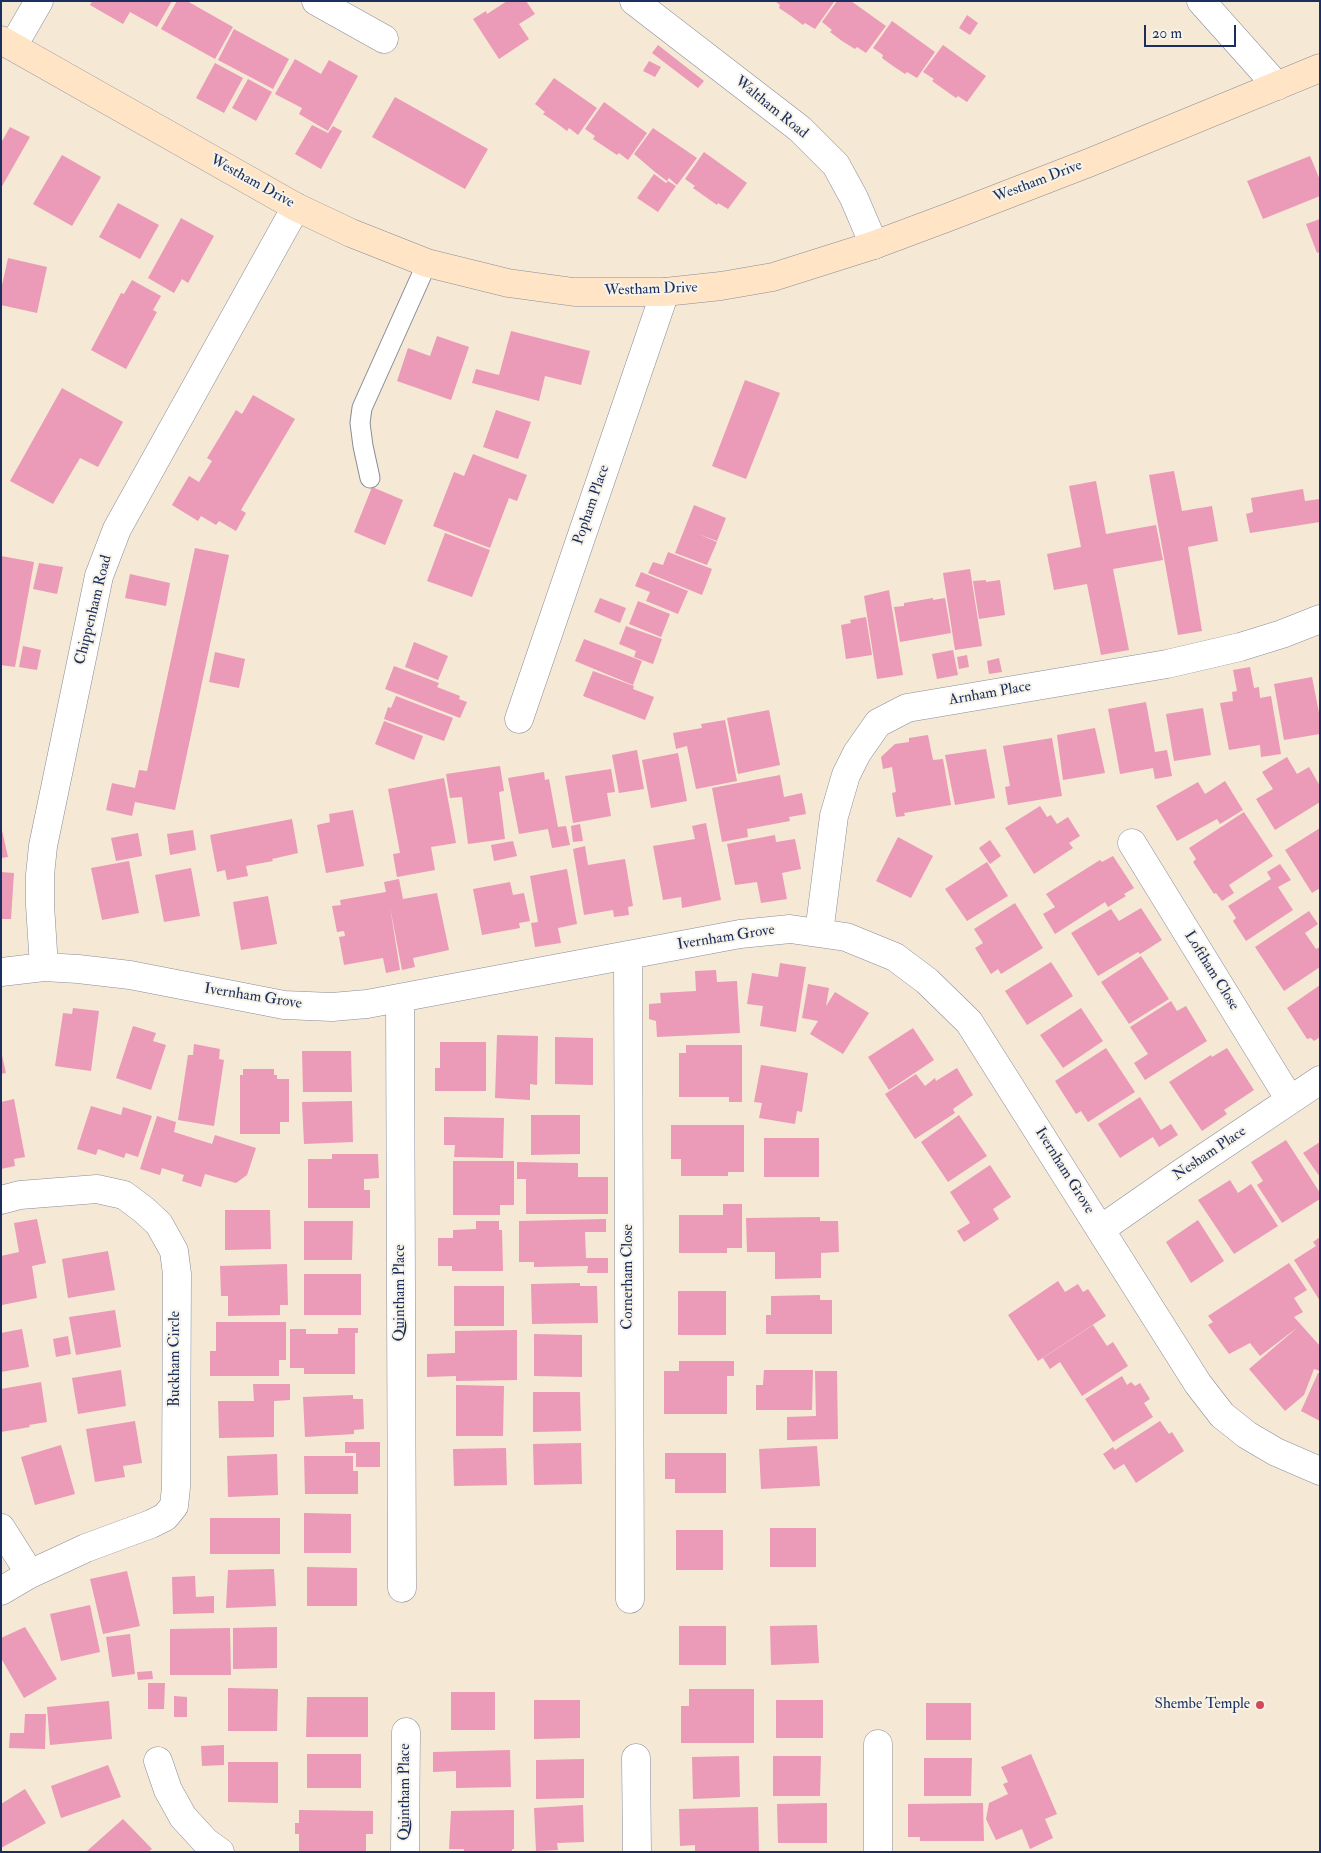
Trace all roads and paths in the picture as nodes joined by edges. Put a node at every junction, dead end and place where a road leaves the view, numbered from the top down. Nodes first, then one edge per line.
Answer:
1 (39, 1) edge
2 (316, 1) edge
3 (634, 1) edge
4 (1201, 1) edge
5 (384, 38) dead end
6 (7, 43) edge
7 (1320, 68) edge
8 (1277, 86) junction
9 (296, 207) junction
10 (874, 245) junction
11 (427, 263) junction
12 (665, 292) junction
13 (370, 478) dead end
14 (1320, 619) edge
15 (519, 719) dead end
16 (1132, 843) dead end
17 (819, 933) junction
18 (628, 955) junction
19 (44, 967) junction
20 (1, 972) edge
21 (400, 998) junction
22 (1320, 1080) edge
23 (1290, 1100) junction
24 (1, 1200) edge
25 (1101, 1229) junction
26 (1320, 1471) edge
27 (1, 1528) edge
28 (30, 1574) junction
29 (402, 1588) dead end
30 (1, 1590) edge
31 (630, 1599) dead end
32 (406, 1732) dead end
33 (878, 1744) dead end
34 (636, 1758) dead end
35 (158, 1761) dead end
36 (220, 1852) edge
37 (405, 1852) edge
38 (637, 1852) edge
39 (878, 1852) edge

1 - 6 street
2 - 5 street
3 - 10 street, Waltham Road
4 - 8 street
6 - 9 street, Westham Drive
7 - 8 street, Westham Drive
8 - 10 street, Westham Drive
9 - 11 street, Westham Drive
9 - 19 street, Chippenham Road
10 - 12 street, Westham Drive
11 - 12 street, Westham Drive
11 - 13 lane
12 - 15 street, Popham Place
14 - 17 street, Arnham Place
16 - 23 street, Loftham Close
17 - 18 street, Ivernham Grove
17 - 25 street, Ivernham Grove
18 - 21 street, Ivernham Grove
18 - 31 street, Cornerham Close
19 - 20 street, Ivernham Grove
19 - 21 street, Ivernham Grove
21 - 29 street, Quintham Place
22 - 23 street, Nesham Place
23 - 25 street, Nesham Place
24 - 28 street, Buckham Circle
25 - 26 street, Ivernham Grove
27 - 28 street
28 - 30 street, Buckham Circle
32 - 37 street, Quintham Place
33 - 39 street
34 - 38 street
35 - 36 street

